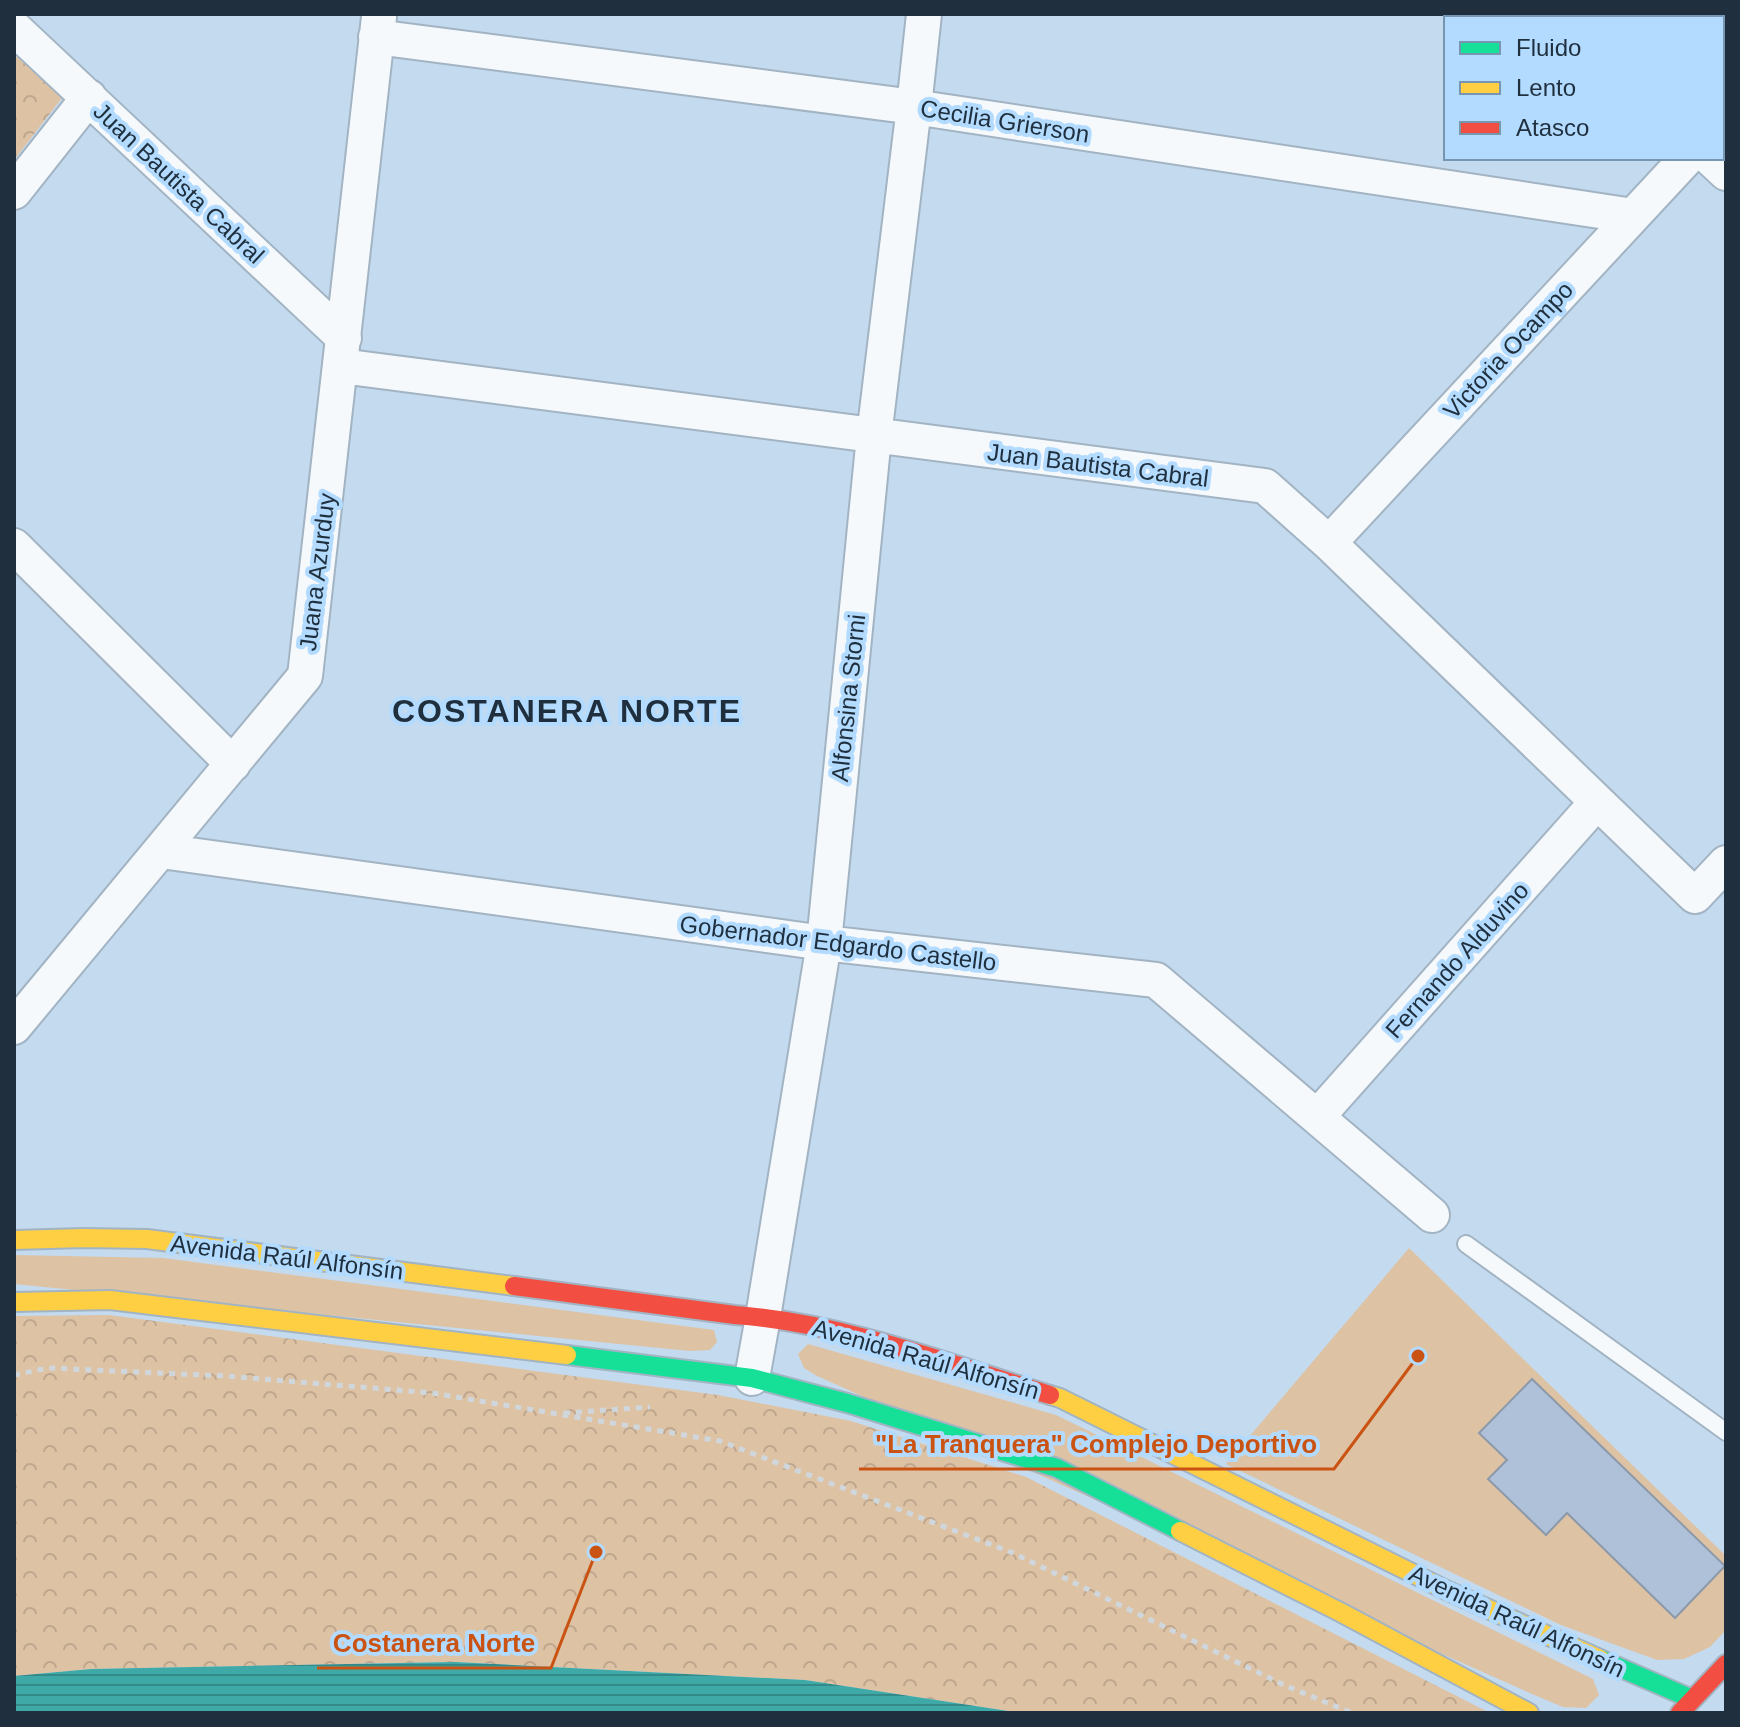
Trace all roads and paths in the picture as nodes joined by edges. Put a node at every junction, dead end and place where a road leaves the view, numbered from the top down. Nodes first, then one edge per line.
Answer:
1 (924, 14) edge
2 (378, 25) edge
3 (14, 28) edge
4 (89, 97) junction
5 (914, 107) junction
6 (1685, 160) edge
7 (14, 192) edge
8 (1633, 216) junction
9 (342, 352) junction
10 (874, 436) junction
11 (1329, 543) junction
12 (14, 546) edge
13 (233, 764) junction
14 (1597, 802) junction
15 (161, 851) junction
16 (1726, 863) edge
17 (824, 943) junction
18 (14, 1027) edge
19 (1317, 1117) junction
20 (1432, 1215) dead end
21 (14, 1240) edge
22 (1466, 1244) dead end
23 (14, 1302) edge
24 (763, 1317) junction
25 (14, 1375) edge
26 (752, 1378) junction
27 (1726, 1432) edge
28 (1726, 1664) edge
29 (1726, 1705) edge
30 (1686, 1706) edge
31 (1352, 1713) edge
32 (1529, 1713) edge

1 - 5 street, Alfonsina Storni
2 - 5 street, Cecilia Grierson
2 - 9 street, Juana Azurduy
3 - 4 street, Juan Bautista Cabral
4 - 7 street
4 - 9 street, Juan Bautista Cabral
5 - 8 street, Cecilia Grierson
5 - 10 street, Alfonsina Storni
6 - 8 street, Victoria Ocampo
8 - 11 street, Victoria Ocampo
9 - 10 street, Juan Bautista Cabral
9 - 13 street, Juana Azurduy
10 - 11 street, Juan Bautista Cabral
10 - 17 street, Alfonsina Storni
11 - 14 street, Juan Bautista Cabral
12 - 13 street
13 - 15 street, Juana Azurduy
14 - 16 street, Juan Bautista Cabral
14 - 19 street, Fernando Alduvino
15 - 17 street, Gobernador Edgardo Castello
15 - 18 street, Juana Azurduy
17 - 19 street, Gobernador Edgardo Castello
17 - 24 street, Alfonsina Storni
19 - 20 street, Gobernador Edgardo Castello
21 - 24 main road, Avenida Raúl Alfonsín
22 - 27 lane
23 - 26 main road
24 - 26 street, Alfonsina Storni
24 - 30 main road, Avenida Raúl Alfonsín
25 - 31 path
26 - 32 main road
28 - 30 main road
29 - 30 street, Avenida Raúl Alfonsín

